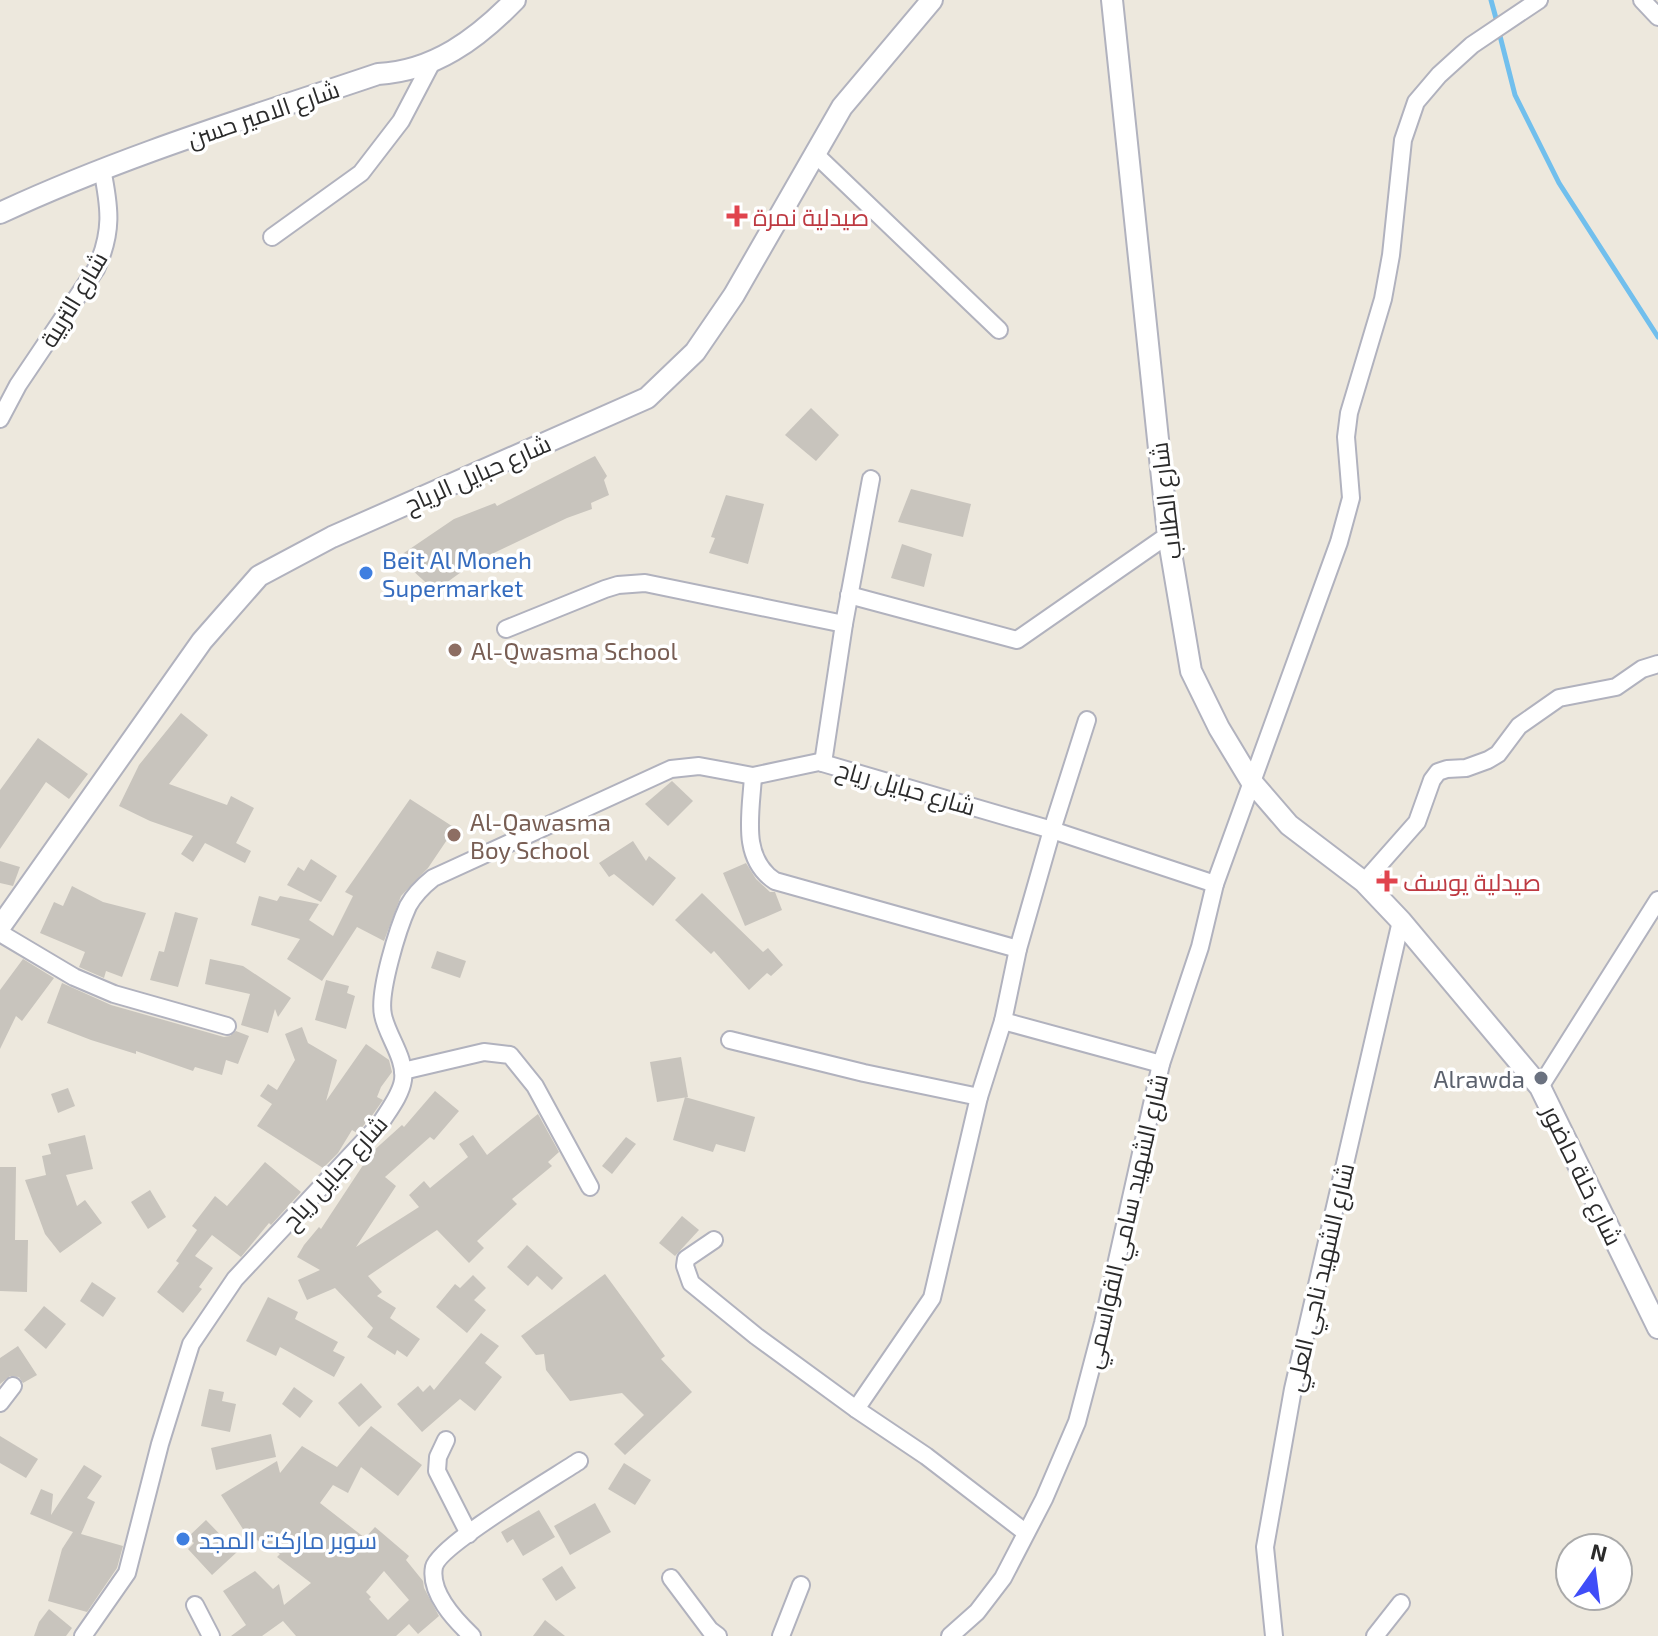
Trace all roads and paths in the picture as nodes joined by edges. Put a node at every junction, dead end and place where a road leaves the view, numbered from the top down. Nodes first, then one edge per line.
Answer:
1 (515, 0) edge
2 (932, 0) edge
3 (1112, 0) edge
4 (1539, 0) edge
5 (1642, 0) edge
6 (1658, 17) edge
7 (432, 62) junction
8 (814, 153) junction
9 (102, 169) junction
10 (0, 213) edge
11 (272, 237) dead end
12 (999, 330) dead end
13 (0, 419) edge
14 (871, 479) dead end
15 (1168, 535) junction
16 (849, 595) junction
17 (844, 624) junction
18 (506, 629) dead end
19 (1658, 664) edge
20 (1087, 720) dead end
21 (823, 763) junction
22 (753, 776) junction
23 (1251, 781) junction
24 (1052, 830) junction
25 (1364, 882) junction
26 (1215, 884) junction
27 (1658, 900) edge
28 (1401, 921) junction
29 (0, 927) edge
30 (0, 933) edge
31 (1018, 949) junction
32 (1003, 1021) junction
33 (227, 1026) dead end
34 (730, 1040) dead end
35 (1161, 1064) junction
36 (403, 1071) junction
37 (1540, 1087) junction
38 (979, 1097) junction
39 (590, 1187) dead end
40 (714, 1240) dead end
41 (1658, 1328) edge
42 (13, 1386) dead end
43 (0, 1403) edge
44 (856, 1409) junction
45 (446, 1440) dead end
46 (579, 1461) dead end
47 (1025, 1532) junction
48 (469, 1534) junction
49 (671, 1578) dead end
50 (801, 1585) dead end
51 (1401, 1603) dead end
52 (195, 1605) dead end
53 (83, 1636) edge
54 (211, 1636) edge
55 (472, 1636) edge
56 (718, 1636) edge
57 (781, 1636) edge
58 (950, 1636) edge
59 (1274, 1636) edge
60 (1375, 1636) edge

1 - 7 street, شارع الامير حسن
2 - 8 street, شارع حبايل الرياح
3 - 15 street, شارع الطلاب
4 - 23 street, شارع الشهيد سامي القواسمي
5 - 6 street
7 - 9 street, شارع الامير حسن
7 - 11 street
8 - 12 street
8 - 29 street, شارع حبايل الرياح
9 - 10 street, شارع الامير حسن
9 - 13 street, شارع التربية
14 - 16 street
15 - 16 street
15 - 23 street, شارع الطلاب
16 - 17 street
17 - 18 street
17 - 21 street
19 - 25 street
20 - 24 street
21 - 22 street, شارع حبايل رياح
21 - 24 street, شارع حبايل رياح
22 - 31 street
22 - 36 street, شارع حبايل رياح
23 - 25 street, شارع الطلاب
23 - 26 street, شارع الشهيد سامي القواسمي
24 - 26 street, شارع حبايل رياح
24 - 31 street
25 - 28 street, شارع الطلاب
26 - 35 street, شارع الشهيد سامي القواسمي
27 - 37 street
28 - 37 street, شارع خلة حاضور
28 - 59 street, شارع الشهيد ناجي العلي
30 - 33 street
31 - 32 street
32 - 35 street
32 - 38 street
34 - 38 street
35 - 47 street, شارع الشهيد سامي القواسمي
36 - 39 street
36 - 53 street, شارع حبايل رياح
37 - 41 street, شارع خلة حاضور
38 - 44 street
40 - 44 street
42 - 43 street
44 - 47 street
45 - 48 street
46 - 48 street
47 - 58 street, شارع الشهيد سامي القواسمي
48 - 55 street
49 - 56 street
50 - 57 street
51 - 60 street
52 - 54 street

